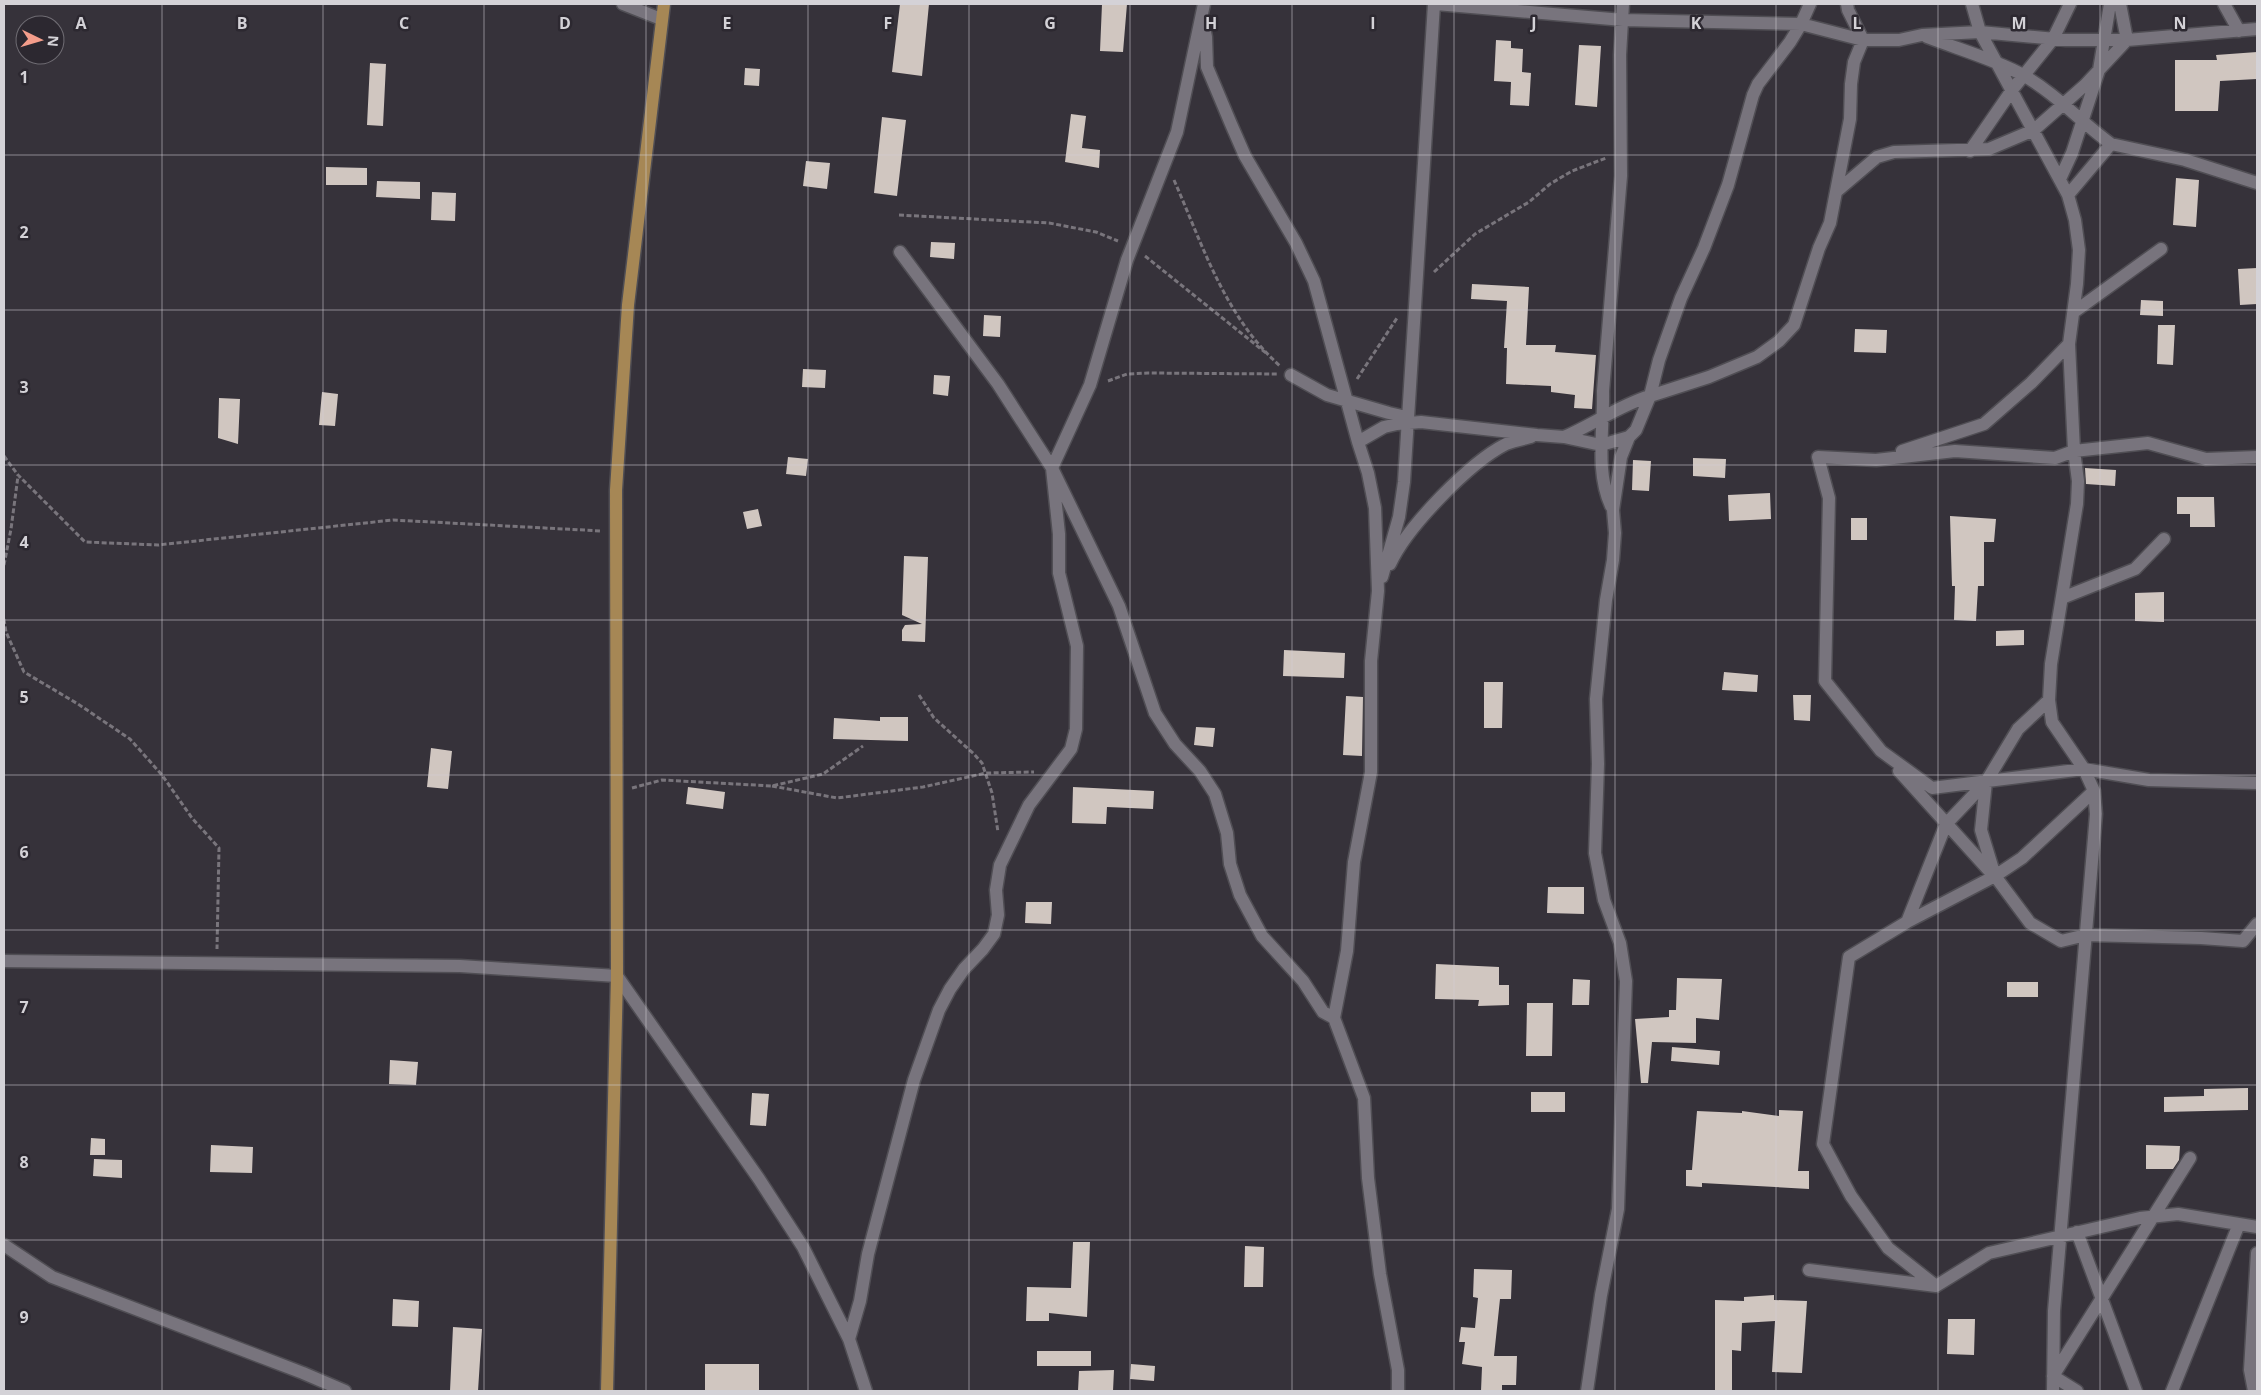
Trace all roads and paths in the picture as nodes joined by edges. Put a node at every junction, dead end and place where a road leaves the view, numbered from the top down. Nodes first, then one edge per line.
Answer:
1 (623, 4) edge
2 (664, 4) edge
3 (1204, 4) edge
4 (1435, 4) edge
5 (1622, 4) edge
6 (1810, 4) edge
7 (1847, 4) edge
8 (1972, 4) edge
9 (2070, 4) edge
10 (2110, 4) edge
11 (2224, 4) edge
12 (2123, 7) edge
13 (661, 18) junction
14 (1202, 18) junction
15 (1623, 20) junction
16 (1801, 24) junction
17 (2257, 29) edge
18 (1980, 32) junction
19 (2239, 32) junction
20 (1922, 35) junction
21 (2052, 39) junction
22 (1863, 40) junction
23 (2102, 40) junction
24 (2127, 40) junction
25 (1998, 64) junction
26 (2099, 70) junction
27 (2023, 75) junction
28 (2012, 90) junction
29 (2064, 104) junction
30 (2082, 122) junction
31 (2034, 130) junction
32 (2110, 144) junction
33 (1620, 146) junction
34 (1970, 151) junction
35 (1172, 173) dead end
36 (2060, 179) junction
37 (2257, 183) edge
38 (1837, 191) junction
39 (2068, 195) junction
40 (899, 215) dead end
41 (1133, 246) junction
42 (2162, 249) dead end
43 (900, 252) dead end
44 (1415, 289) junction
45 (2074, 312) junction
46 (1399, 315) dead end
47 (2069, 344) junction
48 (1266, 353) junction
49 (1291, 375) junction
50 (1090, 385) junction
51 (1650, 396) junction
52 (1346, 400) junction
53 (1604, 418) junction
54 (1408, 419) junction
55 (1537, 435) junction
56 (1564, 436) junction
57 (1629, 437) junction
58 (1358, 442) junction
59 (1601, 444) junction
60 (2074, 451) junction
61 (4, 456) edge
62 (2257, 457) edge
63 (1876, 460) junction
64 (1052, 468) junction
65 (18, 475) junction
66 (1613, 510) junction
67 (616, 532) junction
68 (2164, 539) dead end
69 (4, 565) edge
70 (1378, 591) junction
71 (2062, 598) junction
72 (4, 619) edge
73 (919, 694) dead end
74 (2049, 700) junction
75 (863, 746) dead end
76 (1881, 751) junction
77 (1056, 767) junction
78 (2084, 769) junction
79 (986, 773) junction
80 (1986, 782) junction
81 (2257, 783) edge
82 (772, 786) junction
83 (2094, 790) junction
84 (616, 792) junction
85 (1946, 824) junction
86 (1000, 866) junction
87 (1994, 876) junction
88 (1907, 922) junction
89 (2257, 924) edge
90 (2086, 935) junction
91 (4, 961) edge
92 (216, 963) junction
93 (618, 976) junction
94 (1334, 1018) junction
95 (2190, 1158) dead end
96 (2154, 1216) junction
97 (2239, 1224) junction
98 (2257, 1227) edge
99 (2077, 1232) junction
100 (2060, 1235) junction
101 (4, 1245) edge
102 (2257, 1253) edge
103 (2257, 1262) edge
104 (1809, 1270) dead end
105 (1936, 1286) junction
106 (2102, 1299) junction
107 (849, 1339) junction
108 (2053, 1376) junction
109 (344, 1391) edge
110 (607, 1391) edge
111 (866, 1391) edge
112 (1398, 1391) edge
113 (1587, 1391) edge
114 (2052, 1391) edge
115 (2077, 1391) edge
116 (2136, 1391) edge
117 (2172, 1391) edge
118 (2254, 1391) edge

1 - 13 street
2 - 13 main road
3 - 14 street
4 - 15 street
4 - 44 street
5 - 15 street
6 - 16 street
7 - 22 street
8 - 18 street
9 - 21 street
10 - 23 street
11 - 19 street
12 - 24 street
13 - 67 main road
14 - 41 street
14 - 52 street
15 - 16 street
15 - 33 street
16 - 22 street
16 - 51 street
17 - 19 street
18 - 20 street
18 - 21 street
18 - 25 street
19 - 24 street
20 - 22 street
20 - 25 street
21 - 23 street
21 - 27 street
22 - 38 street
23 - 24 street
23 - 26 street
24 - 26 street
25 - 27 street
25 - 28 street
26 - 29 street
26 - 30 street
27 - 28 street
27 - 29 street
28 - 31 street
28 - 34 street
29 - 30 street
29 - 31 street
30 - 32 street
30 - 36 street
31 - 34 street
31 - 36 street
32 - 37 street
32 - 39 street
33 - 44 path
33 - 53 street
34 - 38 street
35 - 48 path
36 - 39 street
38 - 51 street
39 - 45 street
40 - 41 path
41 - 48 path
41 - 50 street
42 - 45 street
43 - 64 street
44 - 54 street
45 - 47 street
46 - 52 path
47 - 60 street
47 - 63 street
48 - 49 path
49 - 50 path
49 - 52 street
50 - 64 street
51 - 53 street
51 - 57 street
52 - 54 street
52 - 58 street
53 - 56 street
53 - 59 street
54 - 55 street
54 - 58 street
54 - 70 street
55 - 56 street
55 - 70 street
56 - 59 street
57 - 59 street
57 - 66 street
58 - 70 street
59 - 66 street
60 - 62 street
60 - 63 street
60 - 71 street
61 - 65 path
63 - 76 street
64 - 77 street
64 - 94 street
65 - 67 path
65 - 69 path
66 - 113 street
67 - 84 main road
68 - 71 street
70 - 94 street
71 - 74 street
72 - 92 path
73 - 79 path
74 - 78 street
74 - 80 street
75 - 82 path
76 - 80 street
76 - 85 street
77 - 79 path
77 - 86 street
78 - 80 street
78 - 81 street
78 - 83 street
79 - 82 path
79 - 86 path
80 - 85 street
80 - 87 street
82 - 84 path
83 - 87 street
83 - 90 street
84 - 93 main road
85 - 87 street
85 - 88 street
86 - 107 street
87 - 88 street
87 - 90 street
88 - 105 street
89 - 90 street
90 - 100 street
91 - 92 street
92 - 93 street
93 - 107 street
93 - 110 main road
94 - 112 street
95 - 96 street
96 - 97 street
96 - 99 street
96 - 106 street
97 - 98 street
97 - 117 street
99 - 100 street
99 - 106 street
100 - 105 street
100 - 108 street
101 - 109 street
102 - 103 street
103 - 118 street
104 - 105 street
106 - 108 street
106 - 116 street
107 - 111 street
108 - 114 street
108 - 115 street

